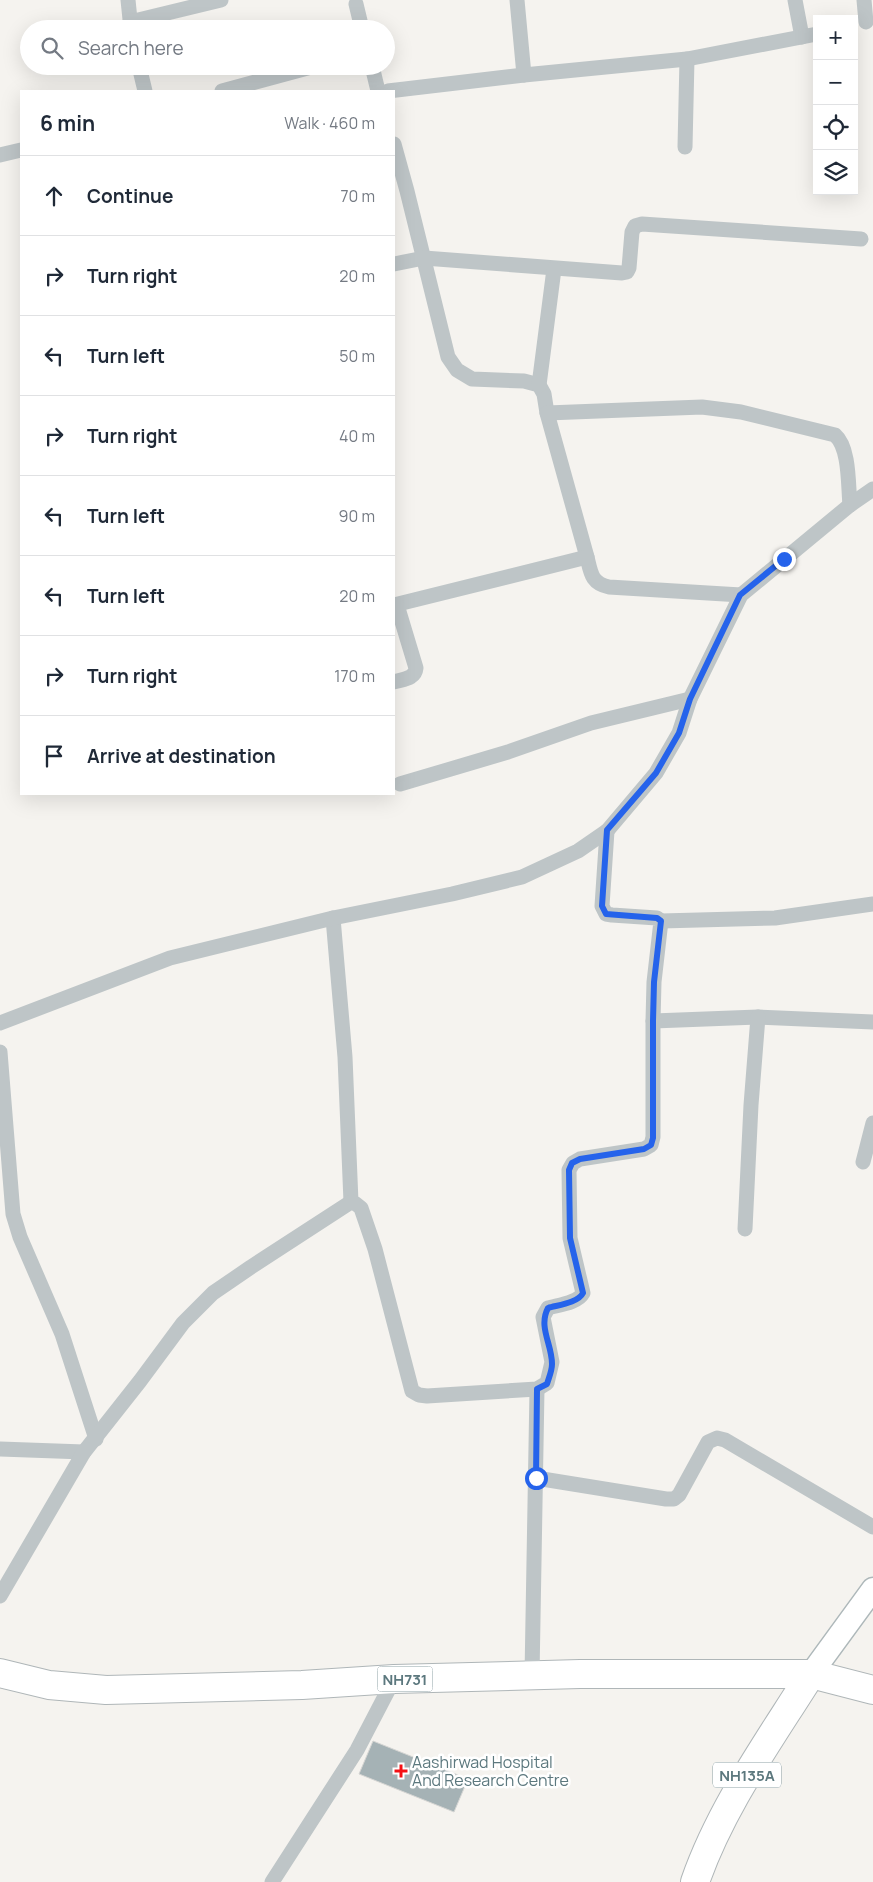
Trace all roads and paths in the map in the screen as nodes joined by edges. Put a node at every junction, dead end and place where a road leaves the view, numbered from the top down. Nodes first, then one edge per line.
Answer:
1 (128, 0) edge
2 (221, 0) edge
3 (517, 0) edge
4 (796, 0) edge
5 (864, 0) edge
6 (356, 4) dead end
7 (130, 20) edge
8 (149, 20) edge
9 (360, 20) edge
10 (865, 22) edge
11 (813, 35) edge
12 (802, 37) junction
13 (687, 59) junction
14 (524, 74) junction
15 (141, 75) edge
16 (282, 75) edge
17 (374, 75) edge
18 (144, 90) edge
19 (226, 90) edge
20 (378, 90) edge
21 (395, 90) edge
22 (685, 147) dead end
23 (395, 148) edge
24 (20, 150) edge
25 (0, 155) edge
26 (861, 239) dead end
27 (424, 258) junction
28 (395, 264) edge
29 (554, 269) junction
30 (538, 385) junction
31 (547, 413) junction
32 (873, 489) edge
33 (850, 505) junction
34 (587, 557) junction
35 (740, 595) junction
36 (395, 605) edge
37 (395, 682) edge
38 (690, 699) junction
39 (400, 784) dead end
40 (607, 830) junction
41 (873, 904) edge
42 (333, 918) junction
43 (661, 921) junction
44 (758, 1017) junction
45 (653, 1021) junction
46 (873, 1022) edge
47 (0, 1023) edge
48 (0, 1052) edge
49 (873, 1123) edge
50 (863, 1162) dead end
51 (351, 1202) junction
52 (745, 1229) dead end
53 (537, 1389) junction
54 (96, 1439) junction
55 (0, 1449) edge
56 (84, 1452) junction
57 (536, 1478) junction
58 (873, 1526) edge
59 (873, 1589) edge
60 (0, 1596) edge
61 (1, 1674) edge
62 (812, 1674) junction
63 (532, 1676) junction
64 (394, 1679) junction
65 (873, 1690) edge
66 (272, 1882) edge
67 (695, 1882) edge

1 - 7 street
2 - 8 street
3 - 14 street
4 - 12 street
5 - 10 street
6 - 9 street
11 - 12 street
12 - 13 street
13 - 14 street
13 - 22 street
14 - 21 street
15 - 18 street
16 - 19 street
17 - 20 street
23 - 27 street
24 - 25 street
26 - 29 street
27 - 28 street
27 - 29 street
27 - 30 street
29 - 30 street
30 - 31 street
31 - 33 street
31 - 34 street
32 - 33 street
33 - 35 street
34 - 35 street
34 - 36 street
35 - 38 street
36 - 37 street
38 - 39 street
38 - 40 street
40 - 42 street
40 - 43 street
41 - 43 street
42 - 47 street
42 - 51 street
43 - 45 street
44 - 45 street
44 - 46 street
44 - 52 street
45 - 53 street
48 - 54 street
49 - 50 street
51 - 53 street
51 - 54 street
53 - 57 street
54 - 56 street
55 - 56 street
56 - 60 street
57 - 58 street
57 - 63 street
59 - 62 main road
61 - 64 highway, NH731
62 - 63 highway, NH731
62 - 65 highway, NH731
62 - 67 highway, NH135A
63 - 64 highway, NH731
64 - 66 street

